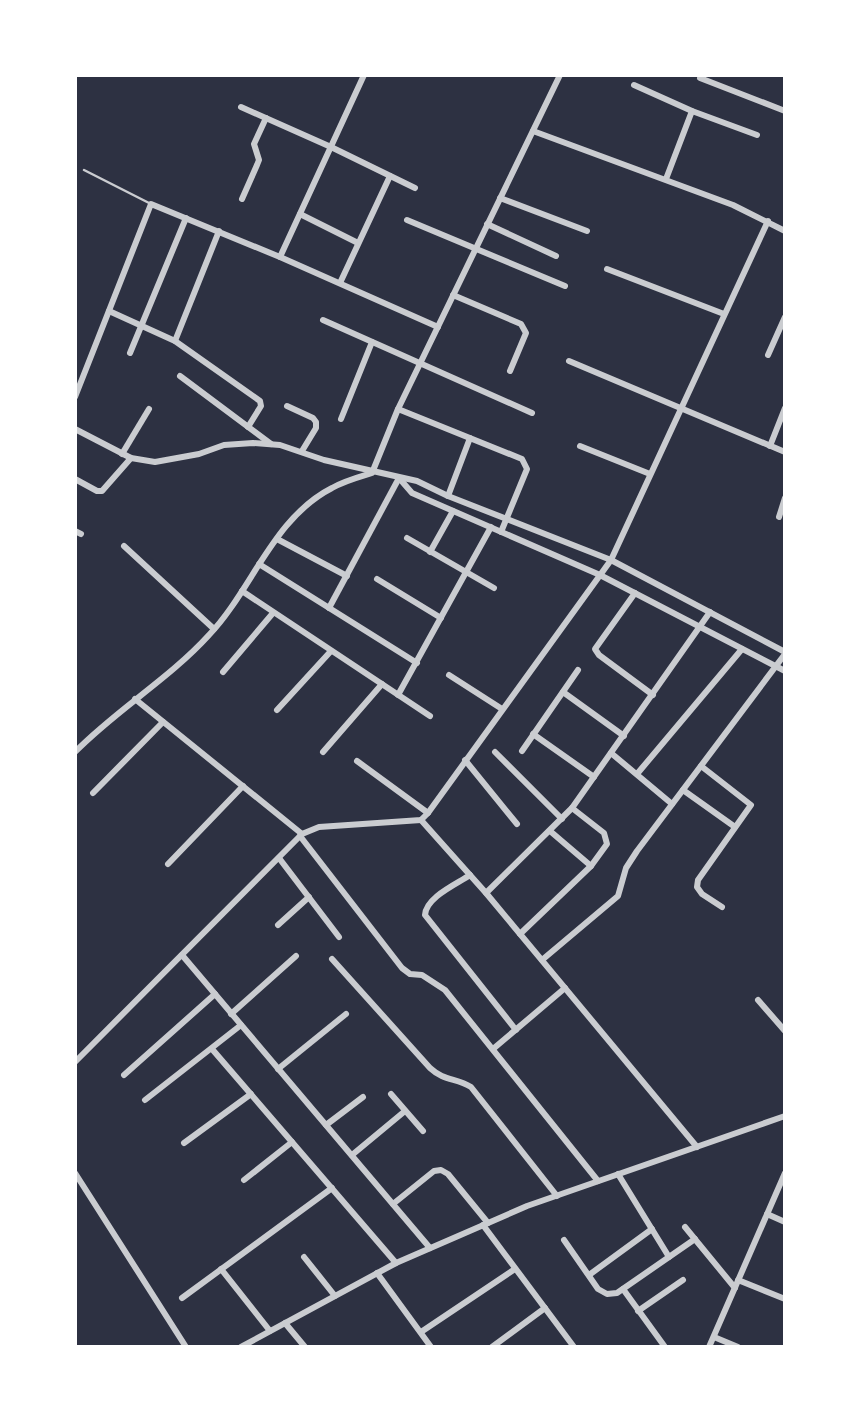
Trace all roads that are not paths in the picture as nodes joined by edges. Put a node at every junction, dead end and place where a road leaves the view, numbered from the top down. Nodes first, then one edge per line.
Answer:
1 (364, 75) edge
2 (560, 75) edge
3 (700, 78) dead end
4 (634, 85) dead end
5 (241, 107) dead end
6 (692, 111) junction
7 (785, 111) edge
8 (266, 118) junction
9 (533, 131) junction
10 (757, 135) dead end
11 (331, 147) junction
12 (84, 170) dead end
13 (390, 176) junction
14 (666, 179) junction
15 (415, 188) dead end
16 (500, 198) junction
17 (242, 199) dead end
18 (151, 204) junction
19 (300, 214) junction
20 (186, 218) junction
21 (407, 220) dead end
22 (768, 221) junction
23 (487, 224) junction
24 (785, 230) edge
25 (219, 231) junction
26 (587, 231) dead end
27 (358, 243) junction
28 (476, 249) junction
29 (555, 256) dead end
30 (280, 257) junction
31 (607, 269) dead end
32 (340, 283) junction
33 (565, 286) dead end
34 (453, 295) junction
35 (109, 311) junction
36 (724, 314) junction
37 (785, 317) edge
38 (323, 320) dead end
39 (142, 326) junction
40 (438, 327) junction
41 (175, 341) junction
42 (372, 342) junction
43 (130, 353) dead end
44 (768, 355) dead end
45 (569, 361) dead end
46 (420, 364) junction
47 (510, 371) dead end
48 (180, 376) dead end
49 (75, 397) edge
50 (287, 406) dead end
51 (785, 408) edge
52 (149, 409) dead end
53 (398, 409) junction
54 (680, 410) junction
55 (533, 413) dead end
56 (341, 419) dead end
57 (248, 427) junction
58 (75, 429) edge
59 (470, 438) junction
60 (271, 444) junction
61 (580, 446) dead end
62 (770, 446) junction
63 (302, 451) junction
64 (785, 452) edge
65 (122, 454) junction
66 (131, 458) junction
67 (372, 472) junction
68 (650, 474) junction
69 (399, 478) junction
70 (75, 479) edge
71 (448, 496) junction
72 (785, 498) edge
73 (453, 510) junction
74 (779, 517) dead end
75 (506, 519) junction
76 (491, 527) junction
77 (501, 532) junction
78 (407, 538) dead end
79 (277, 539) junction
80 (124, 546) dead end
81 (430, 552) junction
82 (611, 560) junction
83 (259, 564) junction
84 (466, 573) junction
85 (600, 575) junction
86 (347, 576) junction
87 (377, 579) dead end
88 (494, 588) dead end
89 (242, 591) junction
90 (635, 593) junction
91 (329, 608) junction
92 (710, 612) junction
93 (273, 613) junction
94 (441, 618) junction
95 (701, 627) junction
96 (214, 629) junction
97 (742, 649) junction
98 (331, 651) junction
99 (785, 653) edge
100 (416, 663) junction
101 (776, 666) junction
102 (578, 670) dead end
103 (785, 671) edge
104 (223, 672) dead end
105 (450, 675) dead end
106 (382, 684) junction
107 (563, 692) junction
108 (398, 695) junction
109 (653, 695) junction
110 (135, 699) junction
111 (502, 709) junction
112 (277, 710) dead end
113 (430, 716) dead end
114 (163, 722) junction
115 (533, 734) junction
116 (624, 736) junction
117 (522, 751) dead end
118 (75, 752) edge
119 (323, 752) dead end
120 (495, 752) dead end
121 (611, 753) junction
122 (357, 761) dead end
123 (465, 761) junction
124 (701, 765) junction
125 (637, 774) junction
126 (594, 777) junction
127 (243, 786) junction
128 (683, 790) junction
129 (93, 793) dead end
130 (672, 804) junction
131 (572, 808) junction
132 (428, 813) junction
133 (562, 819) junction
134 (421, 820) junction
135 (517, 824) dead end
136 (735, 827) junction
137 (551, 831) junction
138 (301, 835) junction
139 (279, 858) junction
140 (168, 864) dead end
141 (591, 866) junction
142 (470, 875) junction
143 (486, 893) junction
144 (309, 897) junction
145 (722, 907) dead end
146 (278, 925) dead end
147 (520, 934) junction
148 (339, 937) dead end
149 (182, 955) junction
150 (296, 956) dead end
151 (332, 959) dead end
152 (542, 960) junction
153 (565, 988) junction
154 (215, 994) junction
155 (758, 1000) dead end
156 (231, 1014) junction
157 (346, 1014) dead end
158 (242, 1026) junction
159 (516, 1030) junction
160 (785, 1031) edge
161 (212, 1048) junction
162 (493, 1049) junction
163 (76, 1059) edge
164 (278, 1069) junction
165 (124, 1075) dead end
166 (251, 1094) junction
167 (391, 1094) dead end
168 (363, 1097) dead end
169 (145, 1100) dead end
170 (405, 1111) junction
171 (785, 1116) edge
172 (326, 1125) junction
173 (423, 1130) dead end
174 (292, 1142) junction
175 (184, 1143) dead end
176 (697, 1147) junction
177 (352, 1156) junction
178 (75, 1173) edge
179 (785, 1173) edge
180 (618, 1174) junction
181 (244, 1180) dead end
182 (598, 1181) junction
183 (332, 1188) junction
184 (557, 1196) junction
185 (393, 1204) junction
186 (767, 1214) junction
187 (785, 1222) edge
188 (485, 1224) junction
189 (685, 1227) dead end
190 (652, 1229) junction
191 (695, 1239) junction
192 (564, 1240) dead end
193 (430, 1248) junction
194 (304, 1257) dead end
195 (669, 1257) junction
196 (396, 1263) junction
197 (221, 1269) junction
198 (515, 1269) junction
199 (377, 1273) junction
200 (589, 1275) junction
201 (683, 1280) dead end
202 (738, 1280) junction
203 (735, 1288) junction
204 (623, 1289) junction
205 (335, 1296) junction
206 (182, 1297) dead end
207 (785, 1299) edge
208 (545, 1308) junction
209 (638, 1311) junction
210 (285, 1323) junction
211 (270, 1331) junction
212 (421, 1332) junction
213 (713, 1336) junction
214 (187, 1347) edge
215 (241, 1347) edge
216 (305, 1347) edge
217 (431, 1347) edge
218 (492, 1347) edge
219 (574, 1347) edge
220 (665, 1347) edge
221 (709, 1347) edge
222 (738, 1347) edge

1 - 11 street
2 - 9 street
3 - 7 street
4 - 6 street
5 - 8 street
6 - 10 street
6 - 14 street
8 - 11 street
8 - 17 street
9 - 14 street
9 - 16 street
11 - 13 street
11 - 19 street
12 - 18 lane
13 - 15 street
13 - 27 street
14 - 22 street
16 - 23 street
16 - 26 street
18 - 20 street
18 - 35 street
19 - 27 street
19 - 30 street
20 - 25 street
20 - 39 street
21 - 28 street
22 - 24 street
22 - 36 street
23 - 28 street
23 - 29 street
25 - 30 street
25 - 41 street
27 - 32 street
28 - 33 street
28 - 34 street
30 - 32 street
31 - 36 street
32 - 40 street
34 - 40 street
34 - 47 street
35 - 39 street
35 - 49 street
36 - 54 street
37 - 44 street
38 - 42 street
39 - 41 street
39 - 43 street
40 - 46 street
41 - 57 street
42 - 46 street
42 - 56 street
45 - 54 street
46 - 53 street
46 - 55 street
48 - 57 street
50 - 63 street
51 - 62 street
52 - 65 street
53 - 59 street
53 - 67 street
54 - 62 street
54 - 68 street
57 - 60 street
58 - 65 street
59 - 71 street
59 - 75 street
60 - 63 street
60 - 66 street
61 - 68 street
62 - 64 street
63 - 67 street
65 - 66 street
66 - 70 street
67 - 69 street
67 - 79 street
68 - 82 street
69 - 71 street
69 - 73 street
69 - 86 street
71 - 75 street
72 - 74 street
73 - 76 street
73 - 81 street
75 - 77 street
75 - 82 street
76 - 77 street
76 - 84 street
77 - 85 street
78 - 81 street
79 - 83 street
79 - 86 street
80 - 96 street
81 - 84 street
82 - 85 street
82 - 92 street
83 - 89 street
83 - 91 street
84 - 88 street
84 - 94 street
85 - 90 street
85 - 111 street
86 - 91 street
87 - 94 street
89 - 93 street
89 - 96 street
90 - 95 street
90 - 109 street
91 - 100 street
92 - 95 street
92 - 99 street
93 - 98 street
93 - 104 street
94 - 100 street
95 - 97 street
95 - 109 street
96 - 110 street
97 - 101 street
97 - 125 street
98 - 106 street
98 - 112 street
99 - 101 street
100 - 108 street
101 - 103 street
101 - 124 street
102 - 107 street
105 - 111 street
106 - 108 street
106 - 119 street
107 - 115 street
107 - 116 street
108 - 113 street
109 - 116 street
110 - 114 street
110 - 118 street
111 - 123 street
114 - 127 street
114 - 129 street
115 - 117 street
115 - 126 street
116 - 121 street
120 - 133 street
121 - 125 street
121 - 126 street
122 - 132 street
123 - 132 street
123 - 135 street
124 - 128 street
124 - 136 street
125 - 130 street
126 - 131 street
127 - 138 street
127 - 140 street
128 - 130 street
128 - 136 street
130 - 152 street
131 - 133 street
131 - 141 street
132 - 134 street
133 - 137 street
134 - 138 street
134 - 142 street
136 - 145 street
137 - 141 street
137 - 143 street
138 - 139 street
138 - 162 street
139 - 144 street
139 - 149 street
141 - 147 street
142 - 143 street
142 - 159 street
143 - 147 street
144 - 146 street
144 - 148 street
147 - 152 street
149 - 154 street
149 - 163 street
150 - 156 street
151 - 184 street
152 - 153 street
153 - 159 street
153 - 176 street
154 - 156 street
154 - 165 street
155 - 160 street
156 - 158 street
157 - 164 street
158 - 161 street
158 - 164 street
159 - 162 street
161 - 166 street
161 - 169 street
162 - 182 street
164 - 172 street
166 - 174 street
166 - 175 street
167 - 170 street
168 - 172 street
170 - 173 street
170 - 177 street
171 - 176 street
172 - 177 street
174 - 181 street
174 - 183 street
176 - 180 street
177 - 185 street
178 - 214 street
179 - 186 street
180 - 182 street
180 - 190 street
182 - 184 street
183 - 196 street
183 - 197 street
184 - 188 street
185 - 188 street
185 - 193 street
186 - 187 street
186 - 202 street
188 - 193 street
188 - 198 street
189 - 191 street
190 - 195 street
190 - 200 street
191 - 195 street
191 - 203 street
192 - 200 street
193 - 196 street
194 - 205 street
195 - 204 street
196 - 199 street
197 - 206 street
197 - 211 street
198 - 208 street
198 - 212 street
199 - 205 street
199 - 212 street
200 - 204 street
201 - 209 street
202 - 203 street
202 - 207 street
203 - 213 street
204 - 209 street
205 - 210 street
208 - 218 street
208 - 219 street
209 - 220 street
210 - 211 street
210 - 216 street
211 - 215 street
212 - 217 street
213 - 221 street
213 - 222 street

